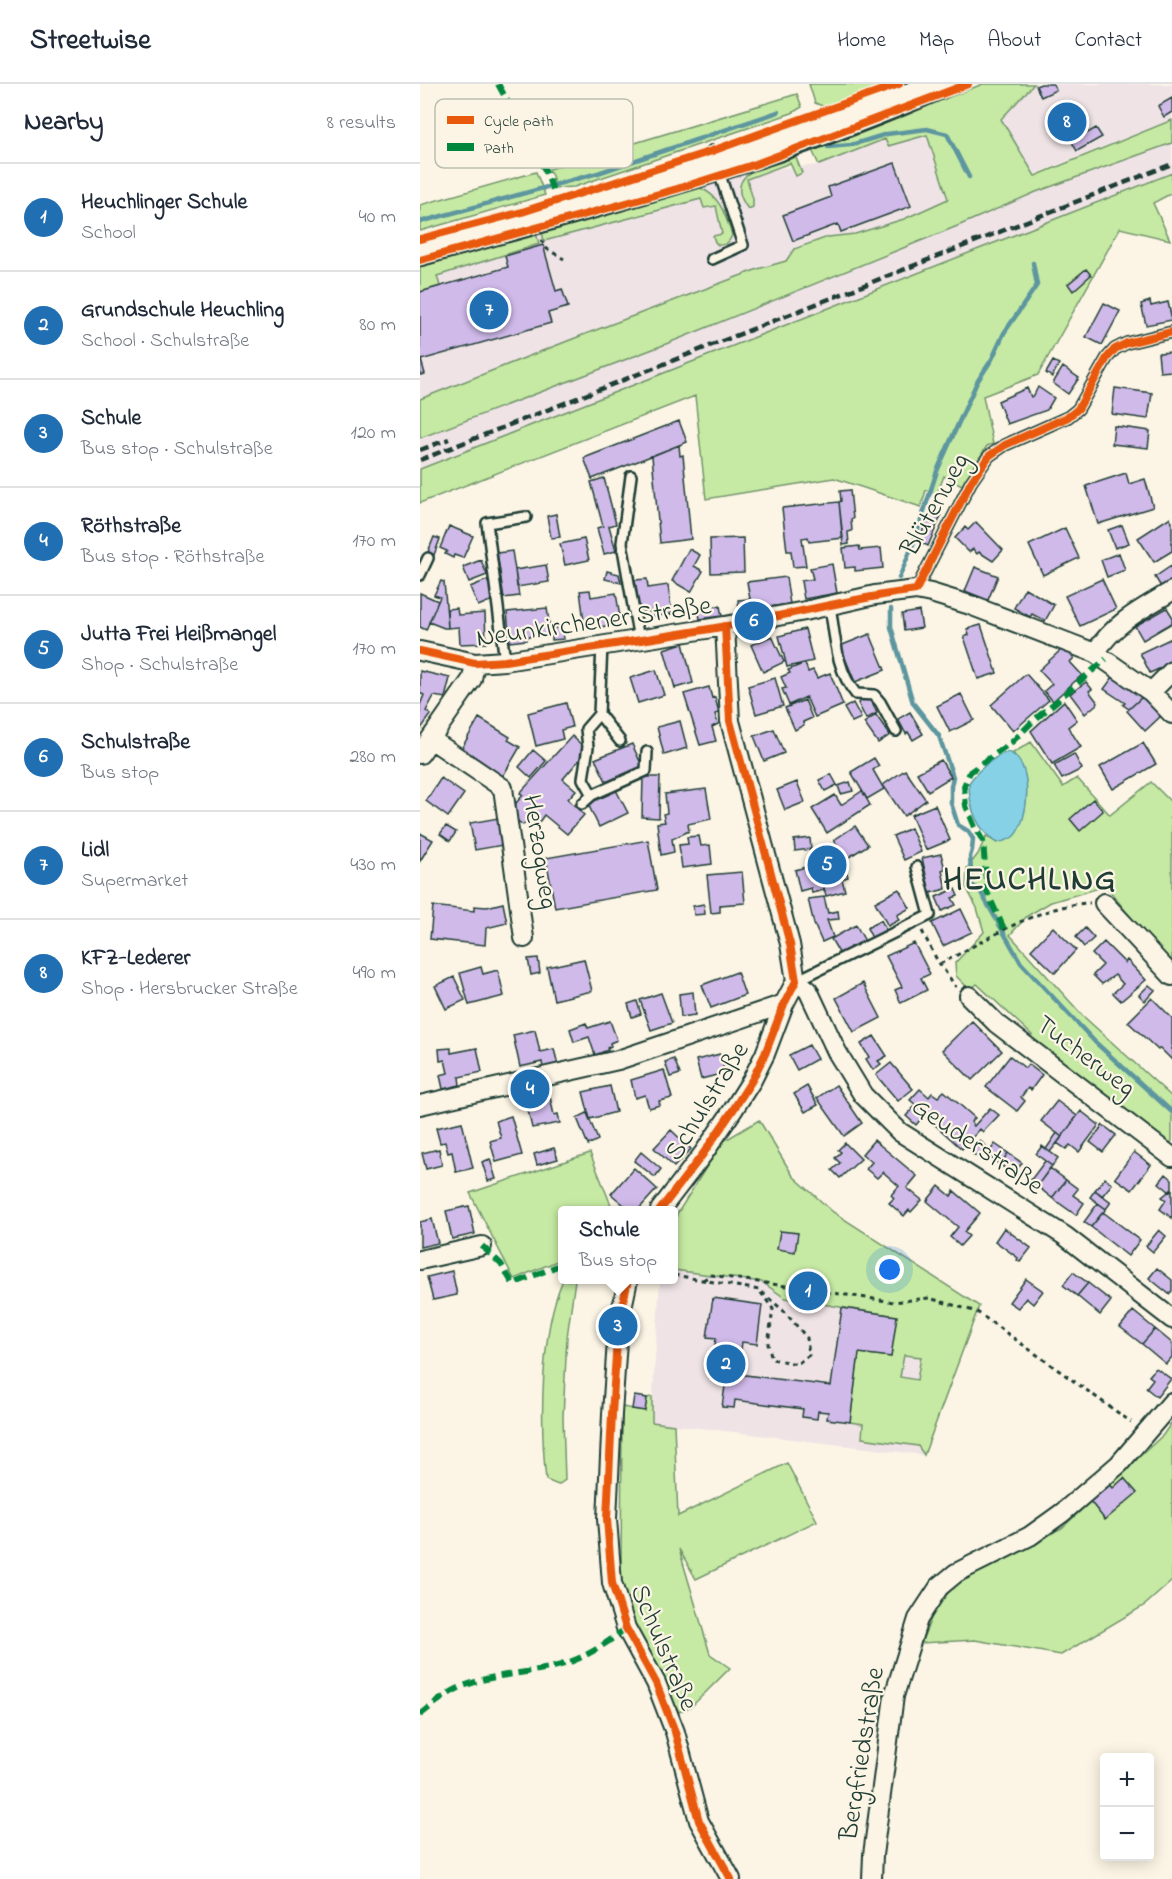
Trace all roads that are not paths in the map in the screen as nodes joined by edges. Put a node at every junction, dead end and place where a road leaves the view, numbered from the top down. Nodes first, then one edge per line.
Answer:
1 (900, 84) edge
2 (940, 84) edge
3 (714, 159) junction
4 (613, 190) junction
5 (420, 239) edge
6 (420, 251) edge
7 (712, 259) dead end
8 (1172, 332) edge
9 (631, 476) dead end
10 (526, 517) dead end
11 (428, 558) dead end
12 (420, 575) edge
13 (916, 590) junction
14 (1172, 591) edge
15 (830, 606) junction
16 (725, 626) junction
17 (639, 640) junction
18 (602, 645) junction
19 (420, 651) edge
20 (1095, 652) junction
21 (505, 661) junction
22 (475, 663) junction
23 (1172, 671) edge
24 (1151, 692) junction
25 (599, 714) junction
26 (1172, 714) edge
27 (896, 731) dead end
28 (620, 741) dead end
29 (426, 747) edge
30 (647, 752) dead end
31 (592, 795) junction
32 (582, 804) dead end
33 (917, 867) dead end
34 (1104, 903) road end
35 (524, 938) dead end
36 (1172, 976) edge
37 (796, 981) junction
38 (969, 996) road end
39 (784, 1004) junction
40 (420, 1104) edge
41 (1172, 1157) edge
42 (663, 1206) edge
43 (482, 1246) dead end
44 (420, 1260) edge
45 (627, 1284) edge
46 (1172, 1319) edge
47 (1172, 1402) edge
48 (731, 1879) edge
49 (872, 1879) edge

1 - 3 main road
2 - 3 main road
3 - 4 main road
3 - 7 lane
4 - 5 main road
4 - 6 main road
8 - 13 lane, Blütenweg
9 - 17 lane
10 - 21 lane
11 - 12 lane
13 - 15 street, Neunkirchener Straße
13 - 20 street, Neunkirchener Straße
14 - 20 street
15 - 16 street, Neunkirchener Straße
15 - 27 lane
16 - 17 street, Neunkirchener Straße
16 - 37 street
17 - 18 street, Neunkirchener Straße
18 - 21 street, Neunkirchener Straße
18 - 25 lane
19 - 22 street, Neunkirchener Straße
20 - 24 street, Neunkirchener Straße
21 - 22 street, Neunkirchener Straße
22 - 29 street
23 - 24 street
24 - 26 street, Neunkirchener Straße
25 - 28 lane
25 - 31 lane
29 - 35 street, Herzogweg
30 - 31 lane
31 - 32 lane
33 - 37 lane
34 - 36 street
37 - 39 street, Schulstraße
37 - 46 street, Geuderstraße
38 - 41 street, Tucherweg
39 - 40 street
39 - 42 street, Schulstraße
43 - 44 street
45 - 48 street, Schulstraße
47 - 49 street, Bergfriedstraße

